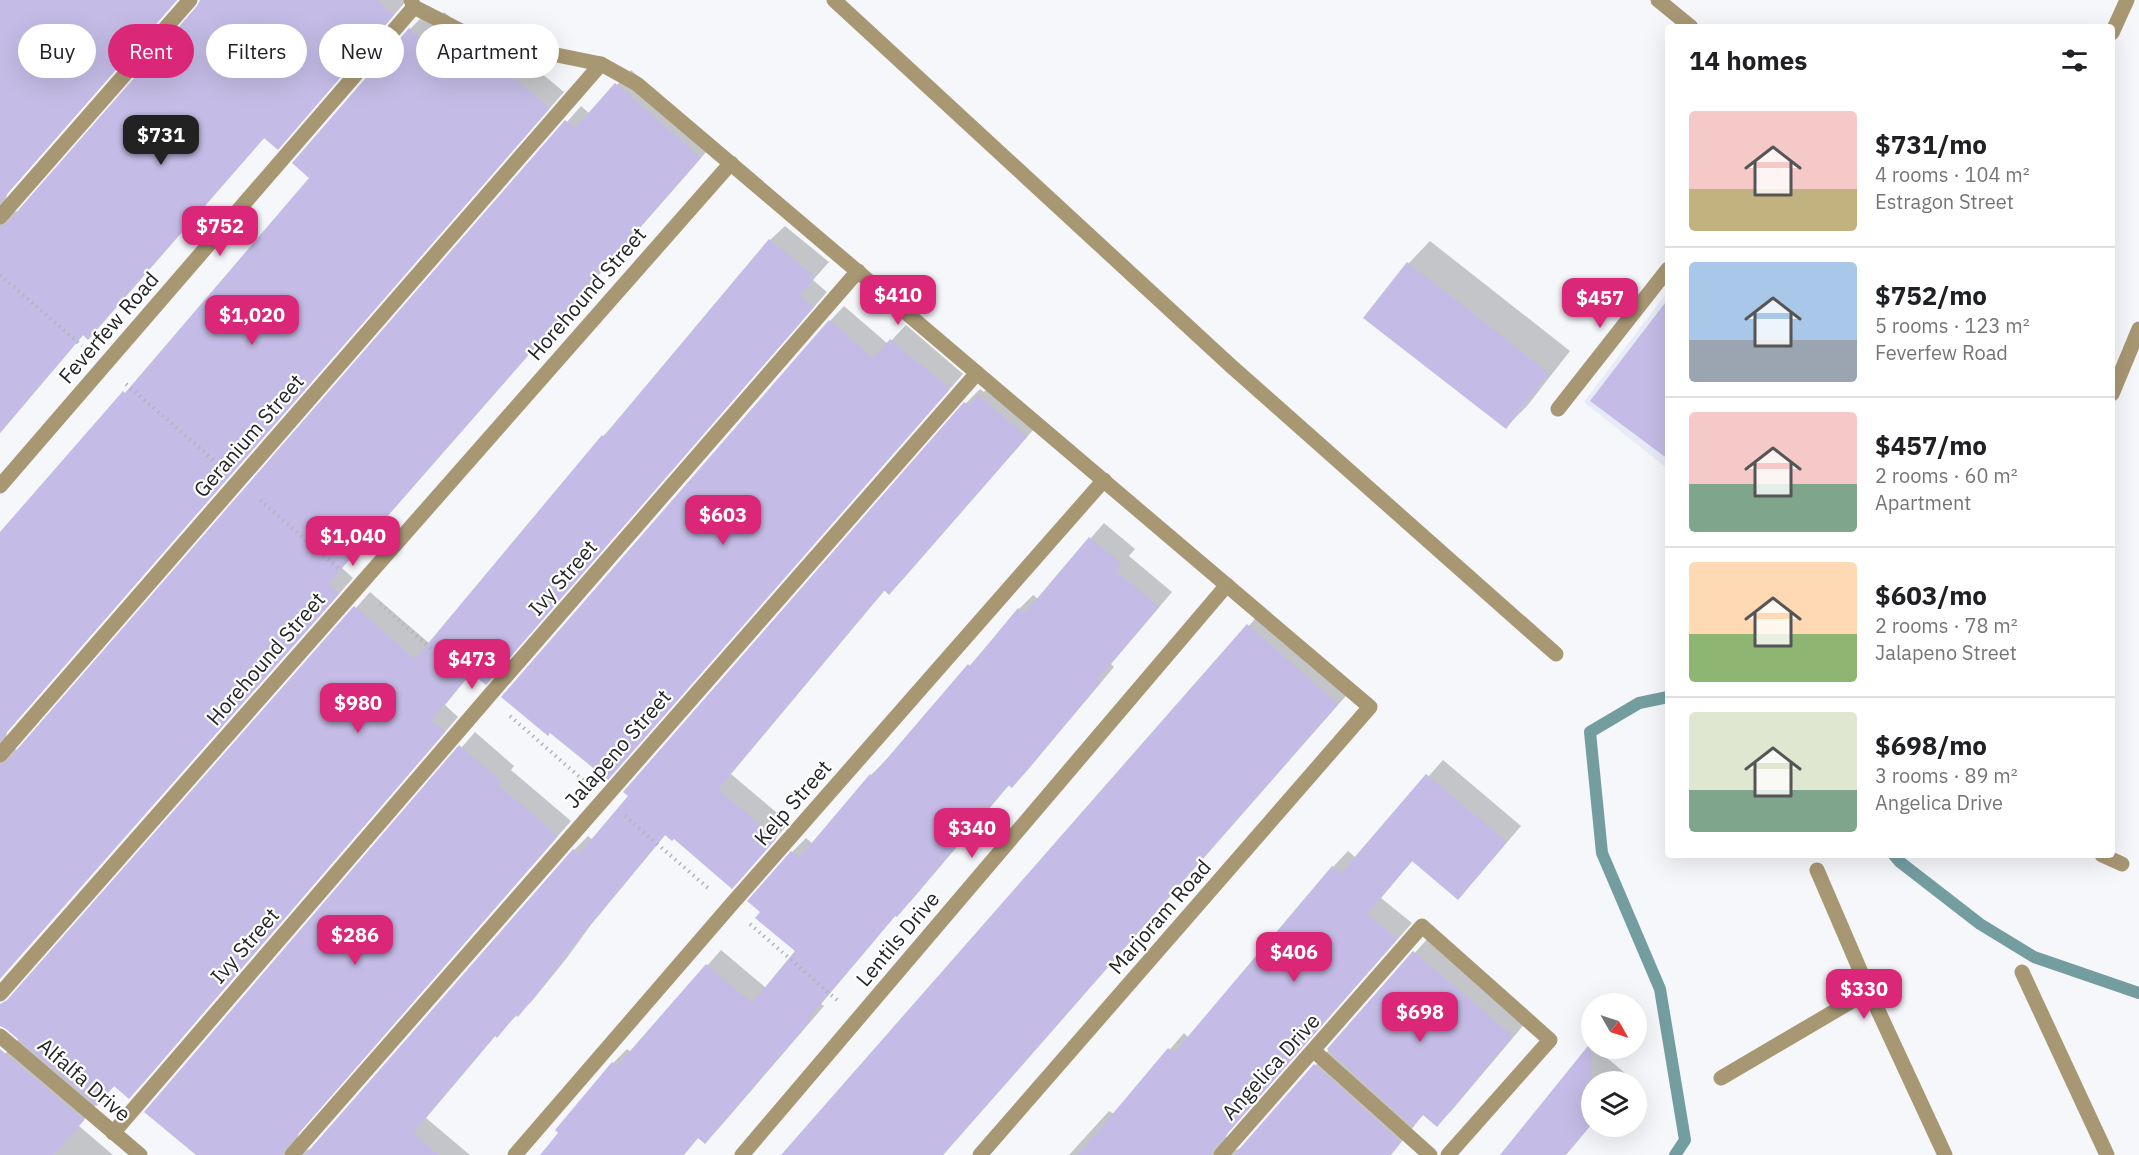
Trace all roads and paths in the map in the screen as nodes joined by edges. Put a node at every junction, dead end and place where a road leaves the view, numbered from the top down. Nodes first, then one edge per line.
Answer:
1 (190, 0) edge
2 (834, 0) edge
3 (1658, 0) edge
4 (2127, 0) edge
5 (413, 3) edge
6 (1687, 24) edge
7 (2115, 26) edge
8 (601, 64) junction
9 (731, 163) junction
10 (0, 217) edge
11 (858, 271) junction
12 (1665, 273) edge
13 (0, 275) edge
14 (2139, 329) edge
15 (105, 365) junction
16 (977, 373) junction
17 (2115, 387) edge
18 (1558, 409) dead end
19 (1104, 480) junction
20 (238, 481) junction
21 (0, 486) edge
22 (358, 585) junction
23 (1227, 585) junction
24 (1556, 654) dead end
25 (488, 697) junction
26 (0, 755) edge
27 (604, 798) junction
28 (2109, 858) edge
29 (2122, 864) dead end
30 (1817, 870) dead end
31 (730, 906) junction
32 (2022, 972) dead end
33 (1869, 991) junction
34 (0, 994) edge
35 (858, 1018) junction
36 (0, 1036) edge
37 (1314, 1051) junction
38 (1721, 1078) dead end
39 (112, 1133) junction
40 (140, 1155) edge
41 (292, 1155) edge
42 (515, 1155) edge
43 (742, 1155) edge
44 (980, 1155) edge
45 (1221, 1155) edge
46 (1430, 1155) edge
47 (1449, 1155) edge
48 (1945, 1155) edge
49 (2107, 1155) edge

1 - 10 street
2 - 24 street
3 - 6 street
4 - 7 street
5 - 8 street
5 - 15 street, Feverfew Road
8 - 9 street
8 - 20 street, Geranium Street
9 - 11 street
9 - 22 street, Horehound Street
11 - 16 street
11 - 25 street, Ivy Street
12 - 18 street
13 - 15 path
14 - 17 street
15 - 20 path
15 - 21 street, Feverfew Road
16 - 19 street
16 - 27 street, Jalapeno Street
19 - 23 street
19 - 31 street, Kelp Street
20 - 22 path
20 - 26 street, Geranium Street
22 - 25 path
22 - 34 street, Horehound Street
23 - 35 street, Lentils Drive
23 - 44 street, Marjoram Road
25 - 27 path
25 - 39 street, Ivy Street
27 - 31 path
27 - 41 street, Jalapeno Street
28 - 29 street
30 - 33 street
31 - 35 path
31 - 42 street, Kelp Street
32 - 49 street
33 - 38 street
33 - 48 street
35 - 43 street, Lentils Drive
36 - 39 street, Alfalfa Drive
37 - 45 street, Angelica Drive
37 - 46 street
37 - 47 street, Angelica Drive
39 - 40 street, Alfalfa Drive

